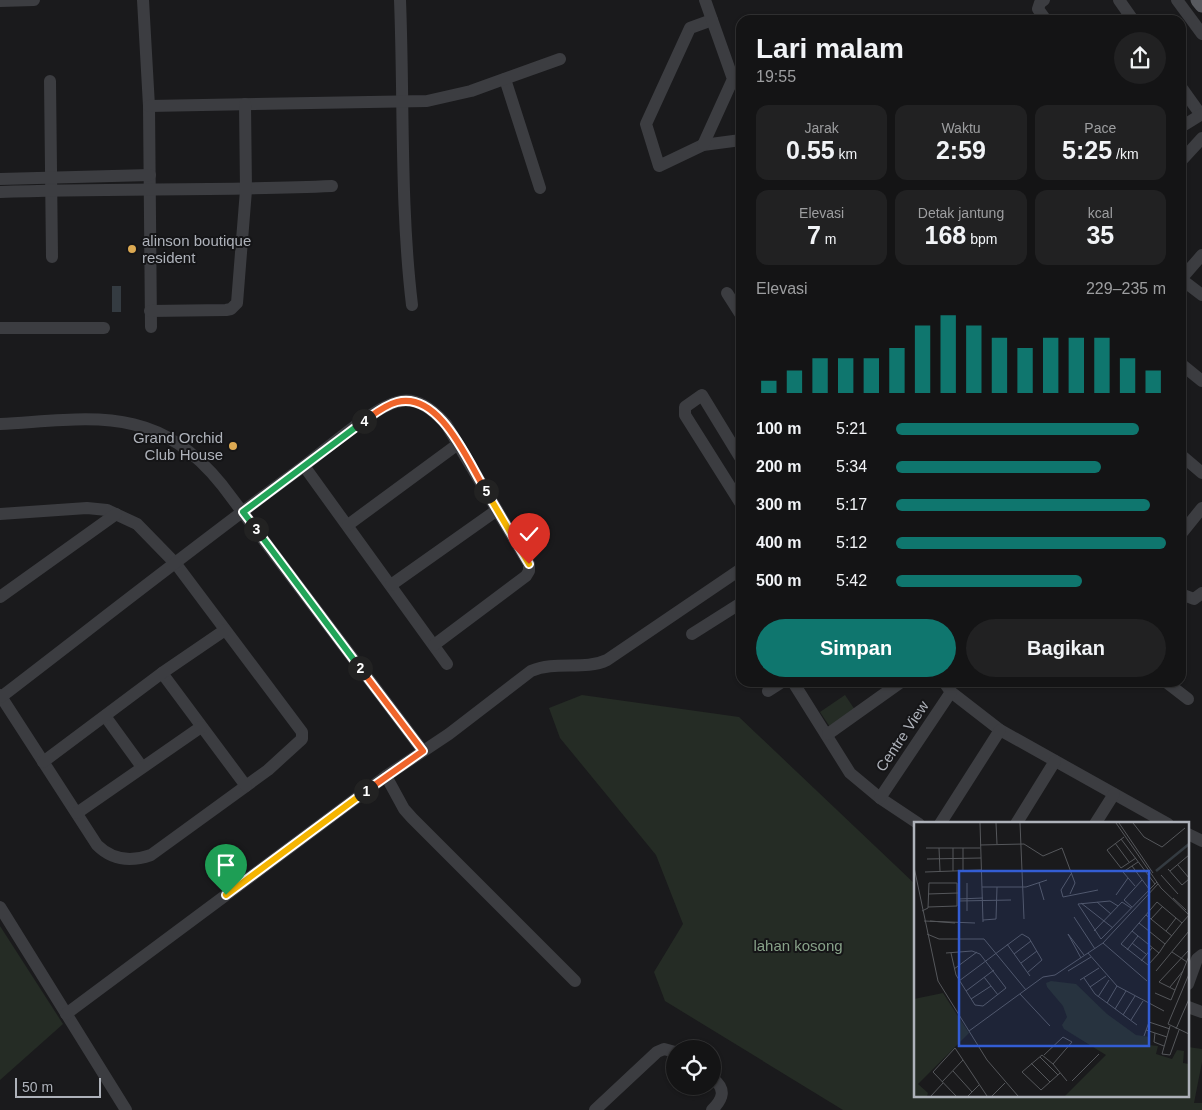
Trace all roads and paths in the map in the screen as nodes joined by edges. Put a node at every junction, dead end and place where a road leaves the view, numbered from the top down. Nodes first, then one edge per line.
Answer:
1 (30, 0) edge
2 (34, 0) edge
3 (144, 0) edge
4 (400, 0) edge
5 (705, 0) edge
6 (1044, 0) edge
7 (1119, 0) edge
8 (1177, 0) edge
9 (1198, 0) edge
10 (0, 1) edge
11 (1202, 5) edge
12 (1186, 11) junction
13 (1042, 15) edge
14 (1130, 15) edge
15 (712, 20) junction
16 (1202, 34) edge
17 (560, 59) dead end
18 (505, 79) junction
19 (50, 81) dead end
20 (1186, 94) edge
21 (404, 101) junction
22 (245, 104) junction
23 (149, 106) junction
24 (1202, 115) edge
25 (1186, 124) edge
26 (1202, 138) edge
27 (736, 141) edge
28 (703, 146) junction
29 (1186, 156) edge
30 (150, 175) junction
31 (51, 177) junction
32 (0, 179) edge
33 (332, 186) dead end
34 (150, 188) junction
35 (540, 188) dead end
36 (246, 190) junction
37 (51, 191) junction
38 (0, 192) edge
39 (1202, 254) edge
40 (52, 257) dead end
41 (1186, 273) edge
42 (1186, 283) edge
43 (727, 292) dead end
44 (1202, 295) edge
45 (412, 305) dead end
46 (736, 307) edge
47 (150, 311) junction
48 (151, 327) dead end
49 (0, 328) edge
50 (104, 328) dead end
51 (1186, 368) edge
52 (1202, 381) edge
53 (0, 424) edge
54 (458, 444) junction
55 (736, 451) edge
56 (1186, 459) edge
57 (304, 466) junction
58 (1202, 473) edge
59 (736, 494) edge
60 (1202, 508) edge
61 (497, 510) junction
62 (243, 512) junction
63 (0, 514) edge
64 (116, 514) junction
65 (348, 525) junction
66 (1186, 526) edge
67 (176, 564) junction
68 (736, 572) edge
69 (391, 585) junction
70 (1202, 593) edge
71 (1186, 596) edge
72 (0, 597) edge
73 (736, 606) edge
74 (225, 630) junction
75 (692, 634) dead end
76 (434, 646) junction
77 (447, 664) dead end
78 (162, 672) junction
79 (774, 687) edge
80 (796, 687) edge
81 (894, 687) edge
82 (947, 687) edge
83 (1172, 687) edge
84 (768, 691) dead end
85 (1, 696) edge
86 (1188, 699) dead end
87 (105, 716) junction
88 (200, 728) junction
89 (1000, 730) junction
90 (828, 734) junction
91 (423, 751) junction
92 (1055, 761) junction
93 (43, 762) junction
94 (142, 767) junction
95 (386, 776) junction
96 (246, 786) junction
97 (1114, 794) junction
98 (880, 798) junction
99 (77, 812) junction
100 (917, 822) edge
101 (941, 822) edge
102 (1017, 822) edge
103 (1095, 822) edge
104 (1164, 822) edge
105 (1190, 835) edge
106 (1202, 841) edge
107 (0, 907) edge
108 (1202, 955) edge
109 (1190, 978) edge
110 (575, 981) dead end
111 (1190, 1008) edge
112 (1202, 1012) edge
113 (66, 1014) junction
114 (666, 1050) edge
115 (721, 1086) edge
116 (126, 1110) edge
117 (595, 1110) edge
118 (712, 1110) edge

1 - 2 street
1 - 10 street
3 - 23 street
4 - 21 street
5 - 15 street
6 - 13 street
7 - 14 street
8 - 12 street
9 - 11 main road
9 - 12 street
12 - 16 street
15 - 28 street
15 - 28 street
17 - 18 street
18 - 21 street
18 - 35 street
19 - 31 street
20 - 24 street
21 - 22 street
21 - 45 street
22 - 23 street
22 - 36 street
23 - 30 street
24 - 25 street
26 - 29 street
27 - 28 street
30 - 31 street
30 - 34 street
31 - 32 street
31 - 37 street
33 - 36 street
34 - 36 street
34 - 37 street
34 - 47 street
36 - 47 street
37 - 38 street
37 - 40 street
39 - 41 street
42 - 44 street
43 - 46 street
47 - 48 street
49 - 50 street
51 - 52 street
53 - 62 street
54 - 57 street
54 - 61 street
54 - 65 street
55 - 59 street
56 - 58 street
57 - 62 street
57 - 65 street
60 - 66 street
61 - 69 street
61 - 76 street
62 - 67 street
62 - 91 street
63 - 64 street
64 - 67 street
64 - 72 street
65 - 69 street
67 - 74 street
67 - 85 street
68 - 91 street
69 - 76 street
70 - 71 street
73 - 75 street
74 - 78 street
74 - 96 street
76 - 77 street
78 - 87 street
78 - 88 street
79 - 84 street
80 - 90 street, Centre View
81 - 90 street, Centre View
82 - 89 street, Centre View
82 - 98 street, Centre View
83 - 86 street
85 - 93 street
87 - 93 street
87 - 94 street
88 - 94 street
88 - 96 street
89 - 92 street, Centre View
89 - 101 street
90 - 98 street, Centre View
91 - 95 street
92 - 97 street, Centre View
92 - 102 street
93 - 99 street
94 - 99 street
95 - 110 street
95 - 113 street
96 - 99 street
97 - 103 street
97 - 104 street, Centre View
98 - 100 street, Centre View
105 - 106 street
107 - 113 street
108 - 109 street
111 - 112 street
113 - 116 street
114 - 117 street
115 - 118 street

